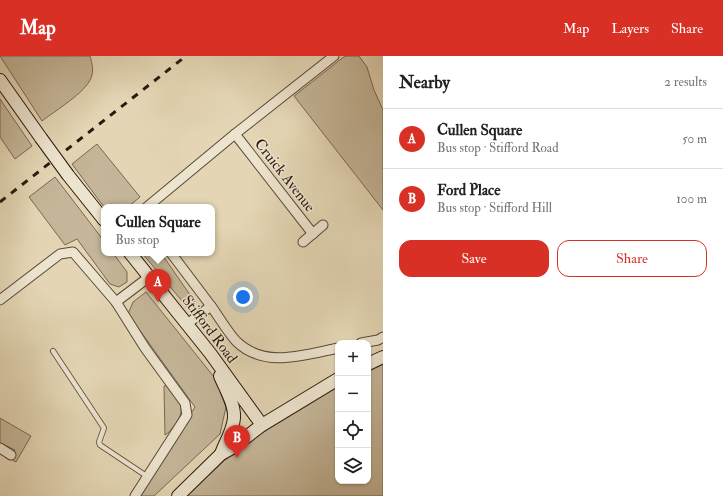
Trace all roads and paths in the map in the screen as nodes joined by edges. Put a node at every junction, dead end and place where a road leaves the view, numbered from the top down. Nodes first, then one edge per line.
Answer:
1 (334, 56) edge
2 (0, 80) edge
3 (235, 134) junction
4 (151, 204) edge
5 (101, 216) edge
6 (323, 225) dead end
7 (313, 234) junction
8 (303, 242) dead end
9 (132, 256) edge
10 (174, 256) edge
11 (149, 277) junction
12 (0, 300) edge
13 (116, 302) junction
14 (211, 306) junction
15 (187, 324) junction
16 (383, 337) edge
17 (371, 341) edge
18 (335, 349) edge
19 (53, 351) dead end
20 (210, 353) junction
21 (383, 357) edge
22 (371, 363) edge
23 (335, 381) edge
24 (262, 425) junction
25 (1, 451) edge
26 (221, 454) junction
27 (11, 455) dead end
28 (148, 477) junction
29 (135, 496) edge
30 (178, 496) edge

1 - 3 street, Cruick Avenue
2 - 5 main road, bridge
3 - 4 street, Cruick Avenue
3 - 7 street, Cruick Avenue
6 - 7 street, Cruick Avenue
7 - 8 street, Cruick Avenue
9 - 11 main road, Stifford Road
10 - 14 street
11 - 13 street
11 - 15 main road, Stifford Road
12 - 13 street
13 - 28 street
14 - 15 street
14 - 18 street
15 - 20 main road, Stifford Road
16 - 17 street
19 - 28 lane
20 - 24 main road, Stifford Road
20 - 26 main road
21 - 22 main road
23 - 24 main road
24 - 26 main road
25 - 27 street
26 - 30 main road
28 - 29 street

